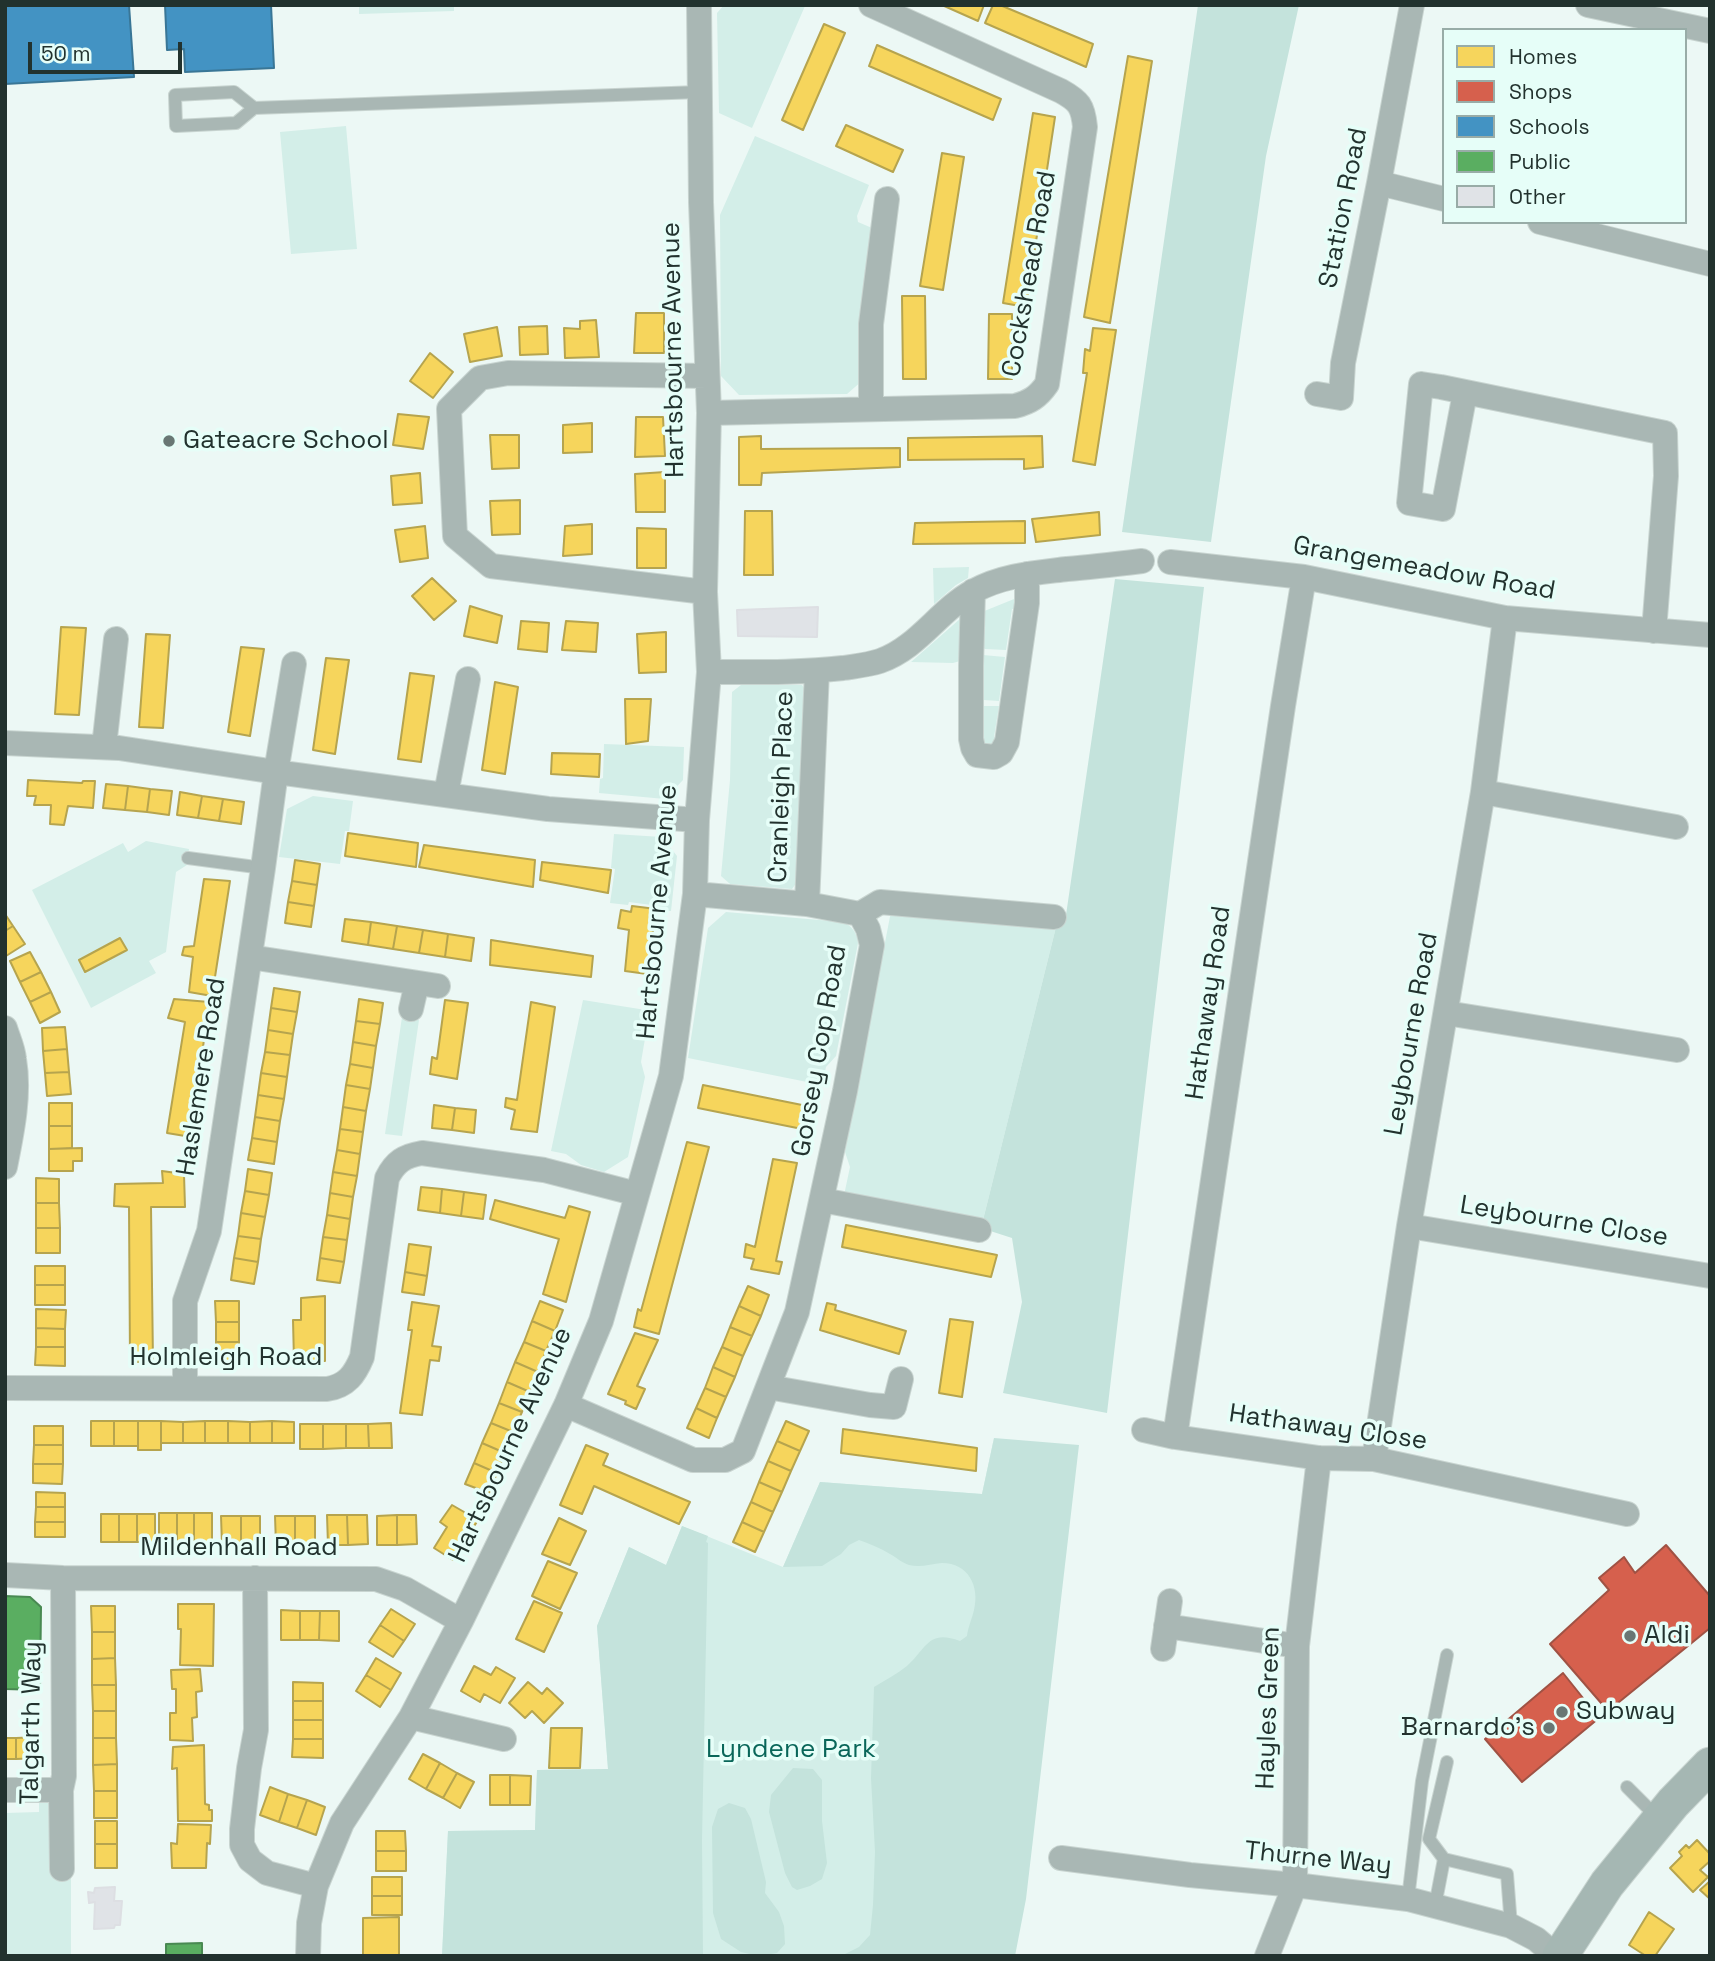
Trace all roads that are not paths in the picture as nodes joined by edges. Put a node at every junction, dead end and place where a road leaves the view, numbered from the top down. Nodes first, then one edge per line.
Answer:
1 (699, 5) edge
2 (871, 5) edge
3 (1412, 5) edge
4 (1588, 5) edge
5 (1710, 31) edge
6 (699, 92) junction
7 (254, 108) junction
8 (1379, 183) junction
9 (887, 199) dead end
10 (1442, 199) edge
11 (1548, 224) edge
12 (1710, 264) edge
13 (707, 376) junction
14 (1465, 393) junction
15 (1317, 394) dead end
16 (871, 408) junction
17 (709, 413) junction
18 (1142, 561) dead end
19 (1170, 562) dead end
20 (1027, 574) junction
21 (1304, 577) junction
22 (973, 591) junction
23 (705, 592) junction
24 (1505, 618) junction
25 (1654, 631) junction
26 (1710, 635) edge
27 (116, 639) dead end
28 (293, 664) dead end
29 (817, 671) junction
30 (709, 672) junction
31 (468, 679) dead end
32 (5, 743) edge
33 (104, 747) junction
34 (276, 772) junction
35 (1483, 792) junction
36 (446, 794) junction
37 (697, 820) junction
38 (1676, 827) dead end
39 (188, 858) dead end
40 (263, 868) junction
41 (695, 894) junction
42 (807, 904) junction
43 (860, 914) junction
44 (1054, 918) dead end
45 (250, 957) junction
46 (411, 1009) dead end
47 (1446, 1013) junction
48 (5, 1027) edge
49 (1677, 1050) dead end
50 (5, 1167) edge
51 (637, 1194) junction
52 (822, 1200) junction
53 (1409, 1226) junction
54 (979, 1230) dead end
55 (1710, 1276) edge
56 (901, 1379) dead end
57 (768, 1387) junction
58 (5, 1388) edge
59 (185, 1388) junction
60 (566, 1405) junction
61 (1143, 1430) dead end
62 (1175, 1437) junction
63 (1319, 1458) junction
64 (1374, 1459) junction
65 (1627, 1514) dead end
66 (5, 1575) edge
67 (63, 1578) junction
68 (255, 1578) junction
69 (1170, 1601) dead end
70 (461, 1621) junction
71 (1297, 1646) junction
72 (1447, 1655) dead end
73 (411, 1717) junction
74 (504, 1739) dead end
75 (1447, 1762) dead end
76 (1710, 1765) edge
77 (1627, 1787) dead end
78 (5, 1790) edge
79 (61, 1790) junction
80 (1660, 1819) junction
81 (1061, 1858) dead end
82 (1444, 1859) junction
83 (62, 1869) dead end
84 (1295, 1885) junction
85 (316, 1886) junction
86 (1408, 1899) junction
87 (1435, 1906) junction
88 (1511, 1926) junction
89 (308, 1956) edge
90 (1267, 1956) edge
91 (1558, 1956) edge

1 - 6 street, Hartsbourne Avenue
2 - 16 street, Cockshead Road
3 - 8 street, Station Road
4 - 5 street
6 - 7 lane
6 - 13 street, Hartsbourne Avenue
7 - 7 lane
8 - 10 street
8 - 15 street, Station Road
9 - 16 street
11 - 12 street
13 - 17 street, Hartsbourne Avenue
13 - 23 street
14 - 14 street
14 - 25 street
16 - 17 street, Cockshead Road
17 - 23 street, Hartsbourne Avenue
18 - 20 street
19 - 21 street, Grangemeadow Road
20 - 22 street
20 - 22 street
21 - 24 street, Grangemeadow Road
21 - 62 street, Hathaway Road
22 - 29 street
23 - 30 street, Hartsbourne Avenue
24 - 25 street, Grangemeadow Road
24 - 35 street, Leybourne Road
25 - 26 street, Grangemeadow Road
27 - 33 street
28 - 34 street, Haslemere Road
29 - 30 street
29 - 42 street, Cranleigh Place
30 - 37 street, Hartsbourne Avenue
31 - 36 street
32 - 33 street
33 - 34 street
34 - 36 street
34 - 40 street, Haslemere Road
35 - 38 street
35 - 47 street, Leybourne Road
36 - 37 street
37 - 41 street, Hartsbourne Avenue
39 - 40 lane
40 - 45 street, Haslemere Road
41 - 42 street, Gorsey Cop Road
41 - 51 street, Hartsbourne Avenue
42 - 43 street, Gorsey Cop Road
43 - 44 street, Gorsey Cop Road
43 - 52 street, Gorsey Cop Road
45 - 46 street
45 - 59 street, Haslemere Road
47 - 49 street
47 - 53 street, Leybourne Road
48 - 50 street
51 - 59 street, Holmleigh Road
51 - 60 street, Hartsbourne Avenue
52 - 54 street
52 - 57 street, Gorsey Cop Road
53 - 55 street, Leybourne Close
53 - 64 street, Leybourne Road
56 - 57 street
57 - 60 street, Gorsey Cop Road
58 - 59 street, Holmleigh Road
60 - 70 street, Hartsbourne Avenue
61 - 62 street, Hathaway Close
62 - 63 street, Hathaway Close
63 - 64 street, Hathaway Close
63 - 71 street, Hayles Green
64 - 65 street, Hathaway Close
66 - 67 street, Mildenhall Road
67 - 68 street, Mildenhall Road
67 - 79 street, Talgarth Way
68 - 70 street, Mildenhall Road
68 - 85 street
69 - 71 street
70 - 73 street, Hartsbourne Avenue
71 - 84 street, Hayles Green
72 - 86 lane
73 - 74 street
73 - 85 street, Hartsbourne Avenue
75 - 82 lane
76 - 80 street
77 - 80 lane
78 - 79 street
79 - 83 street, Talgarth Way
80 - 91 street
81 - 84 street, Thurne Way
82 - 87 lane
82 - 88 lane
84 - 86 street, Thurne Way
84 - 90 street, Hayles Green
85 - 89 street, Hartsbourne Avenue
86 - 87 street, Thurne Way
87 - 88 street, Thurne Way
88 - 91 street, Thurne Way

